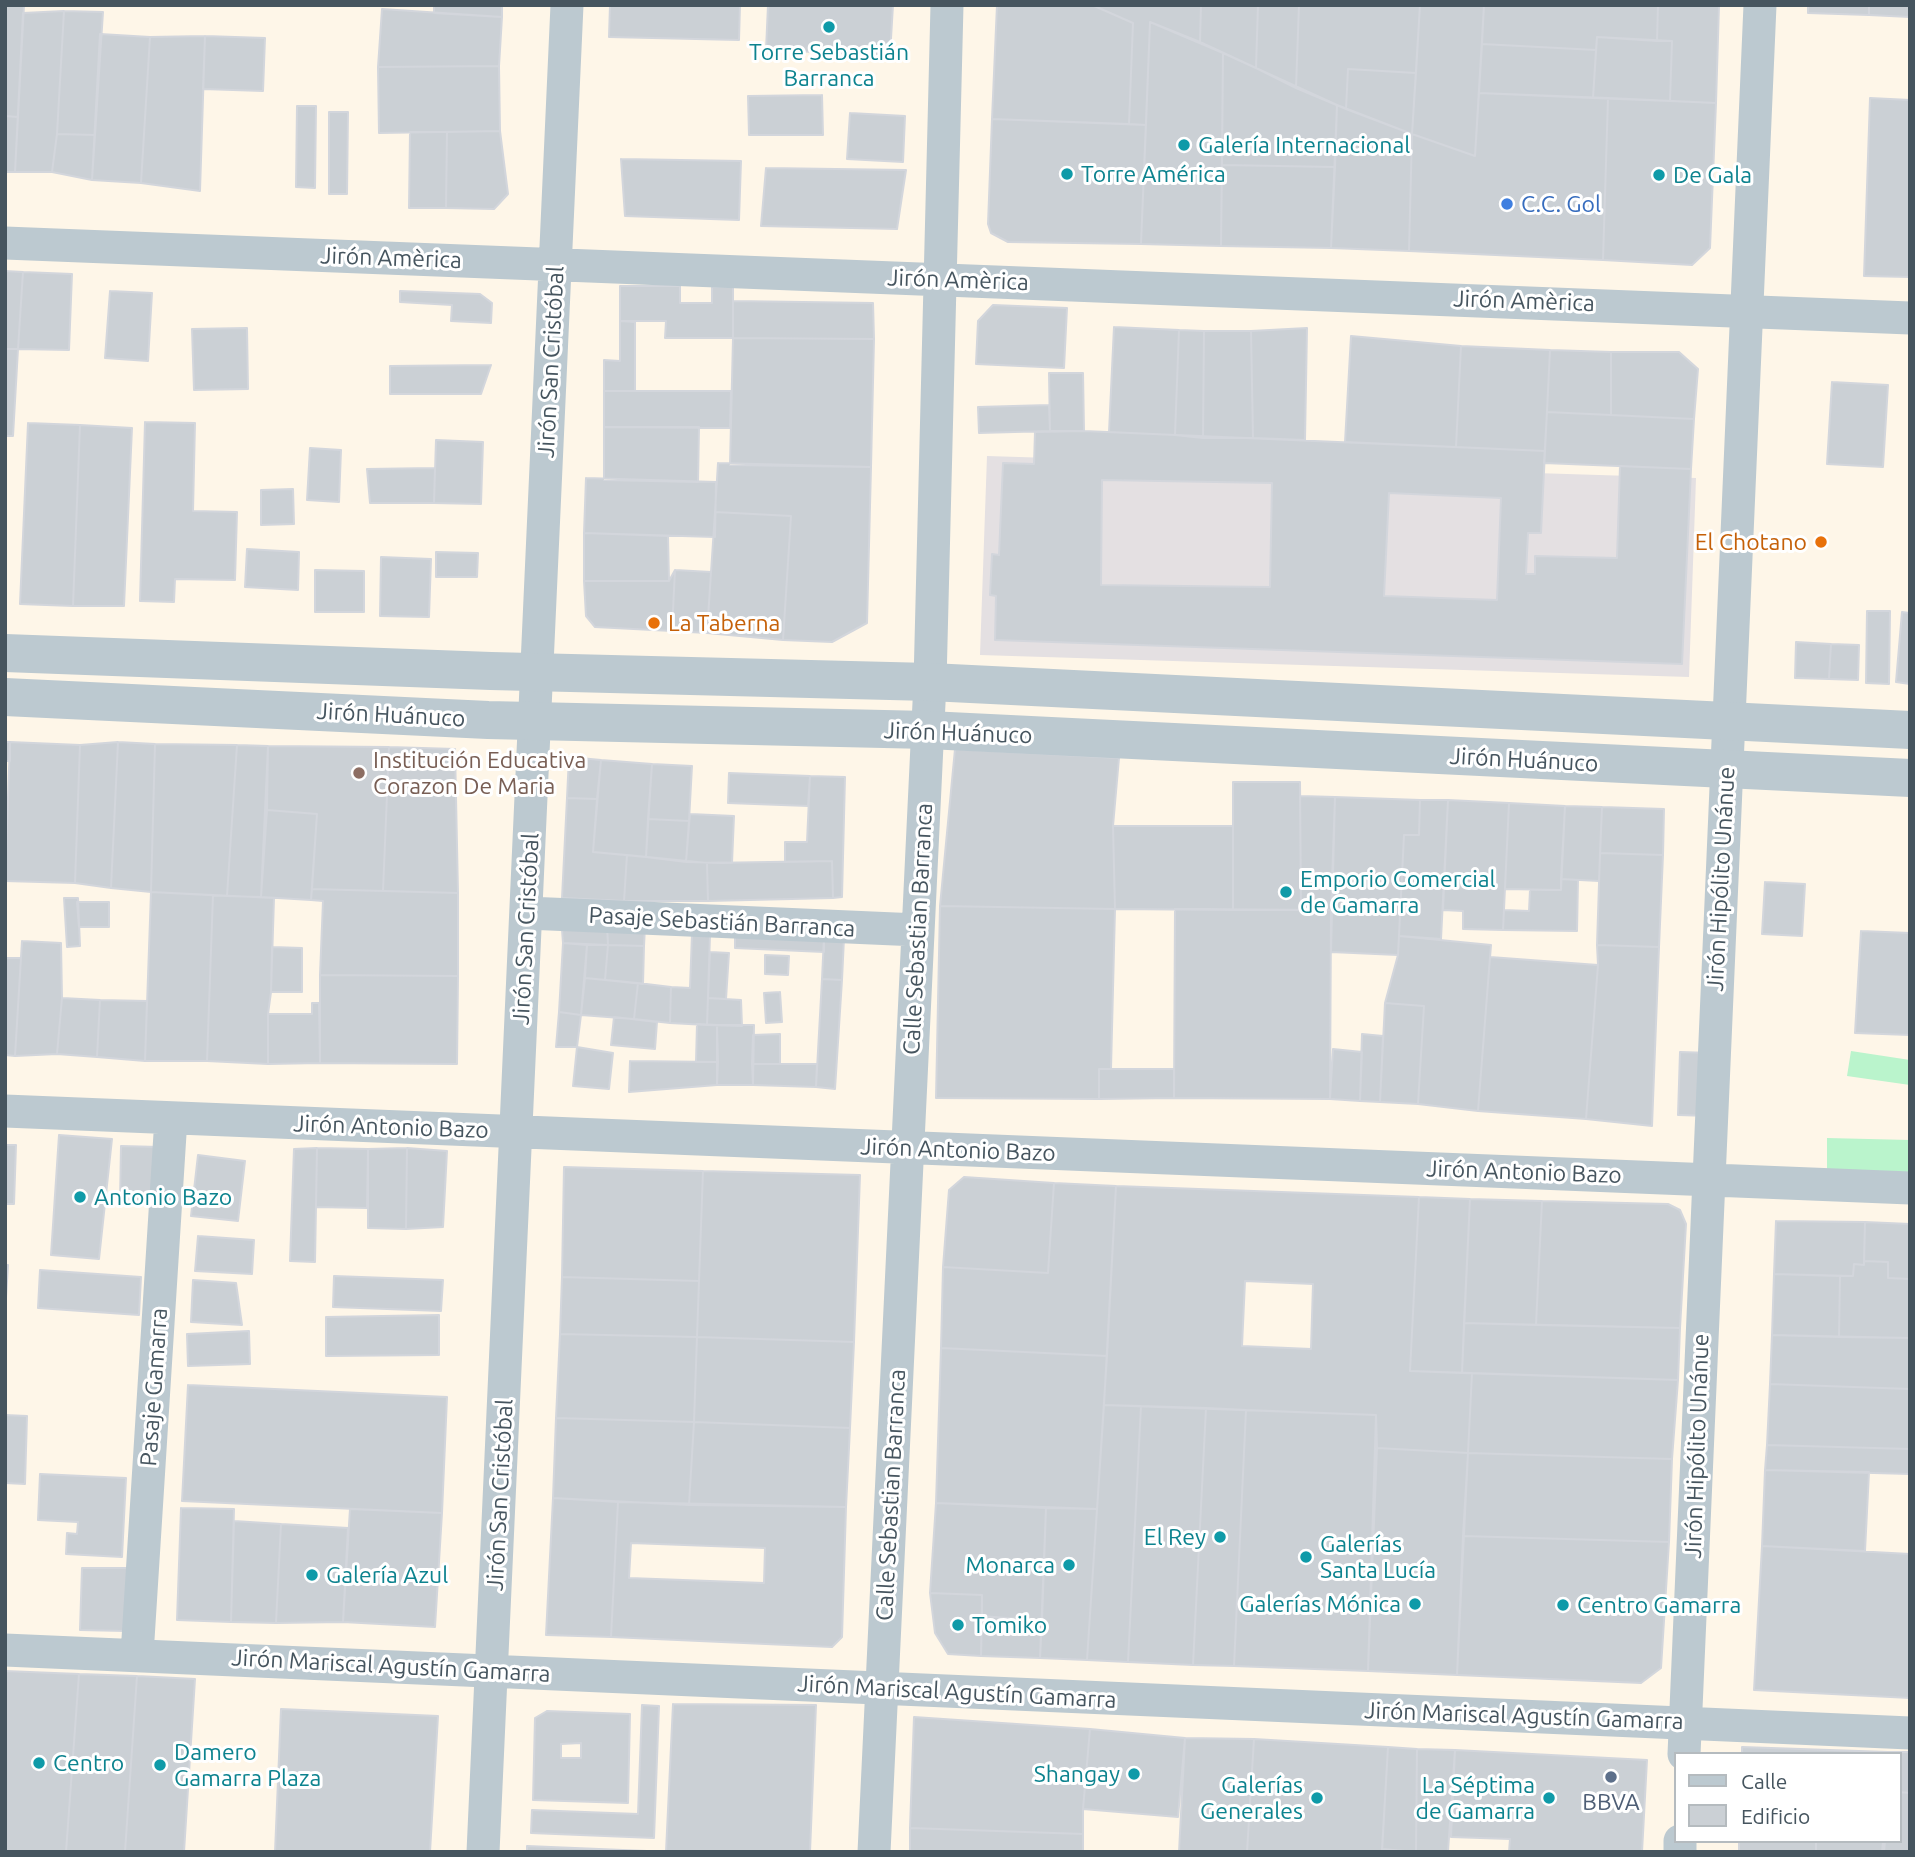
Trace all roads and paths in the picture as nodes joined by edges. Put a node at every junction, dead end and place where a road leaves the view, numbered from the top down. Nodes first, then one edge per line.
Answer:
1 (567, 5) edge
2 (947, 5) edge
3 (1760, 5) edge
4 (5, 243) edge
5 (556, 264) junction
6 (940, 279) junction
7 (1746, 310) junction
8 (1910, 318) edge
9 (5, 653) edge
10 (538, 672) junction
11 (930, 682) junction
12 (5, 697) edge
13 (535, 721) junction
14 (1728, 721) junction
15 (928, 730) junction
16 (1910, 730) edge
17 (1726, 770) junction
18 (1910, 778) edge
19 (527, 913) junction
20 (918, 930) junction
21 (5, 1111) edge
22 (171, 1118) junction
23 (516, 1132) junction
24 (907, 1148) junction
25 (1709, 1180) junction
26 (1910, 1188) edge
27 (5, 1650) edge
28 (137, 1655) junction
29 (492, 1671) junction
30 (882, 1688) junction
31 (1910, 1733) edge
32 (1685, 1738) edge
33 (483, 1852) edge
34 (874, 1852) edge

1 - 5 street, Jirón San Cristóbal
2 - 6 street, Calle Sebastian Barranca
3 - 7 street, Jirón Hipólito Unánue
4 - 5 street, Jirón Amèrica
5 - 6 street, Jirón Amèrica
5 - 10 street, Jirón San Cristóbal
6 - 7 street, Jirón Amèrica
6 - 11 street, Calle Sebastian Barranca
7 - 8 street, Jirón Amèrica
7 - 14 street, Jirón Hipólito Unánue
9 - 10 street, Jirón Huánuco
10 - 11 street, Jirón Huánuco
10 - 13 street, Jirón San Cristóbal
11 - 14 street, Jirón Huánuco
11 - 15 street, Calle Sebastian Barranca
12 - 13 street, Jirón Huánuco
13 - 15 street, Jirón Huánuco
13 - 19 street, Jirón San Cristóbal
14 - 16 street, Jirón Huánuco
14 - 17 street, Jirón Hipólito Unánue
15 - 17 street, Jirón Huánuco
15 - 20 street, Calle Sebastian Barranca
17 - 18 street, Jirón Huánuco
17 - 25 street, Jirón Hipólito Unánue
19 - 20 street, Pasaje Sebastián Barranca
19 - 23 street, Jirón San Cristóbal
20 - 24 street, Calle Sebastian Barranca
21 - 22 street, Jirón Antonio Bazo
22 - 23 street, Jirón Antonio Bazo
22 - 28 street, Pasaje Gamarra
23 - 24 street, Jirón Antonio Bazo
23 - 29 street, Jirón San Cristóbal
24 - 25 street, Jirón Antonio Bazo
24 - 30 street, Calle Sebastian Barranca
25 - 26 street, Jirón Antonio Bazo
25 - 32 street, Jirón Hipólito Unánue
27 - 28 street, Jirón Mariscal Agustín Gamarra
28 - 29 street, Jirón Mariscal Agustín Gamarra
29 - 30 street, Jirón Mariscal Agustín Gamarra
29 - 33 street, Jirón San Cristóbal
30 - 32 street, Jirón Mariscal Agustín Gamarra
30 - 34 street, Calle Sebastian Barranca
31 - 32 street, Jirón Mariscal Agustín Gamarra

